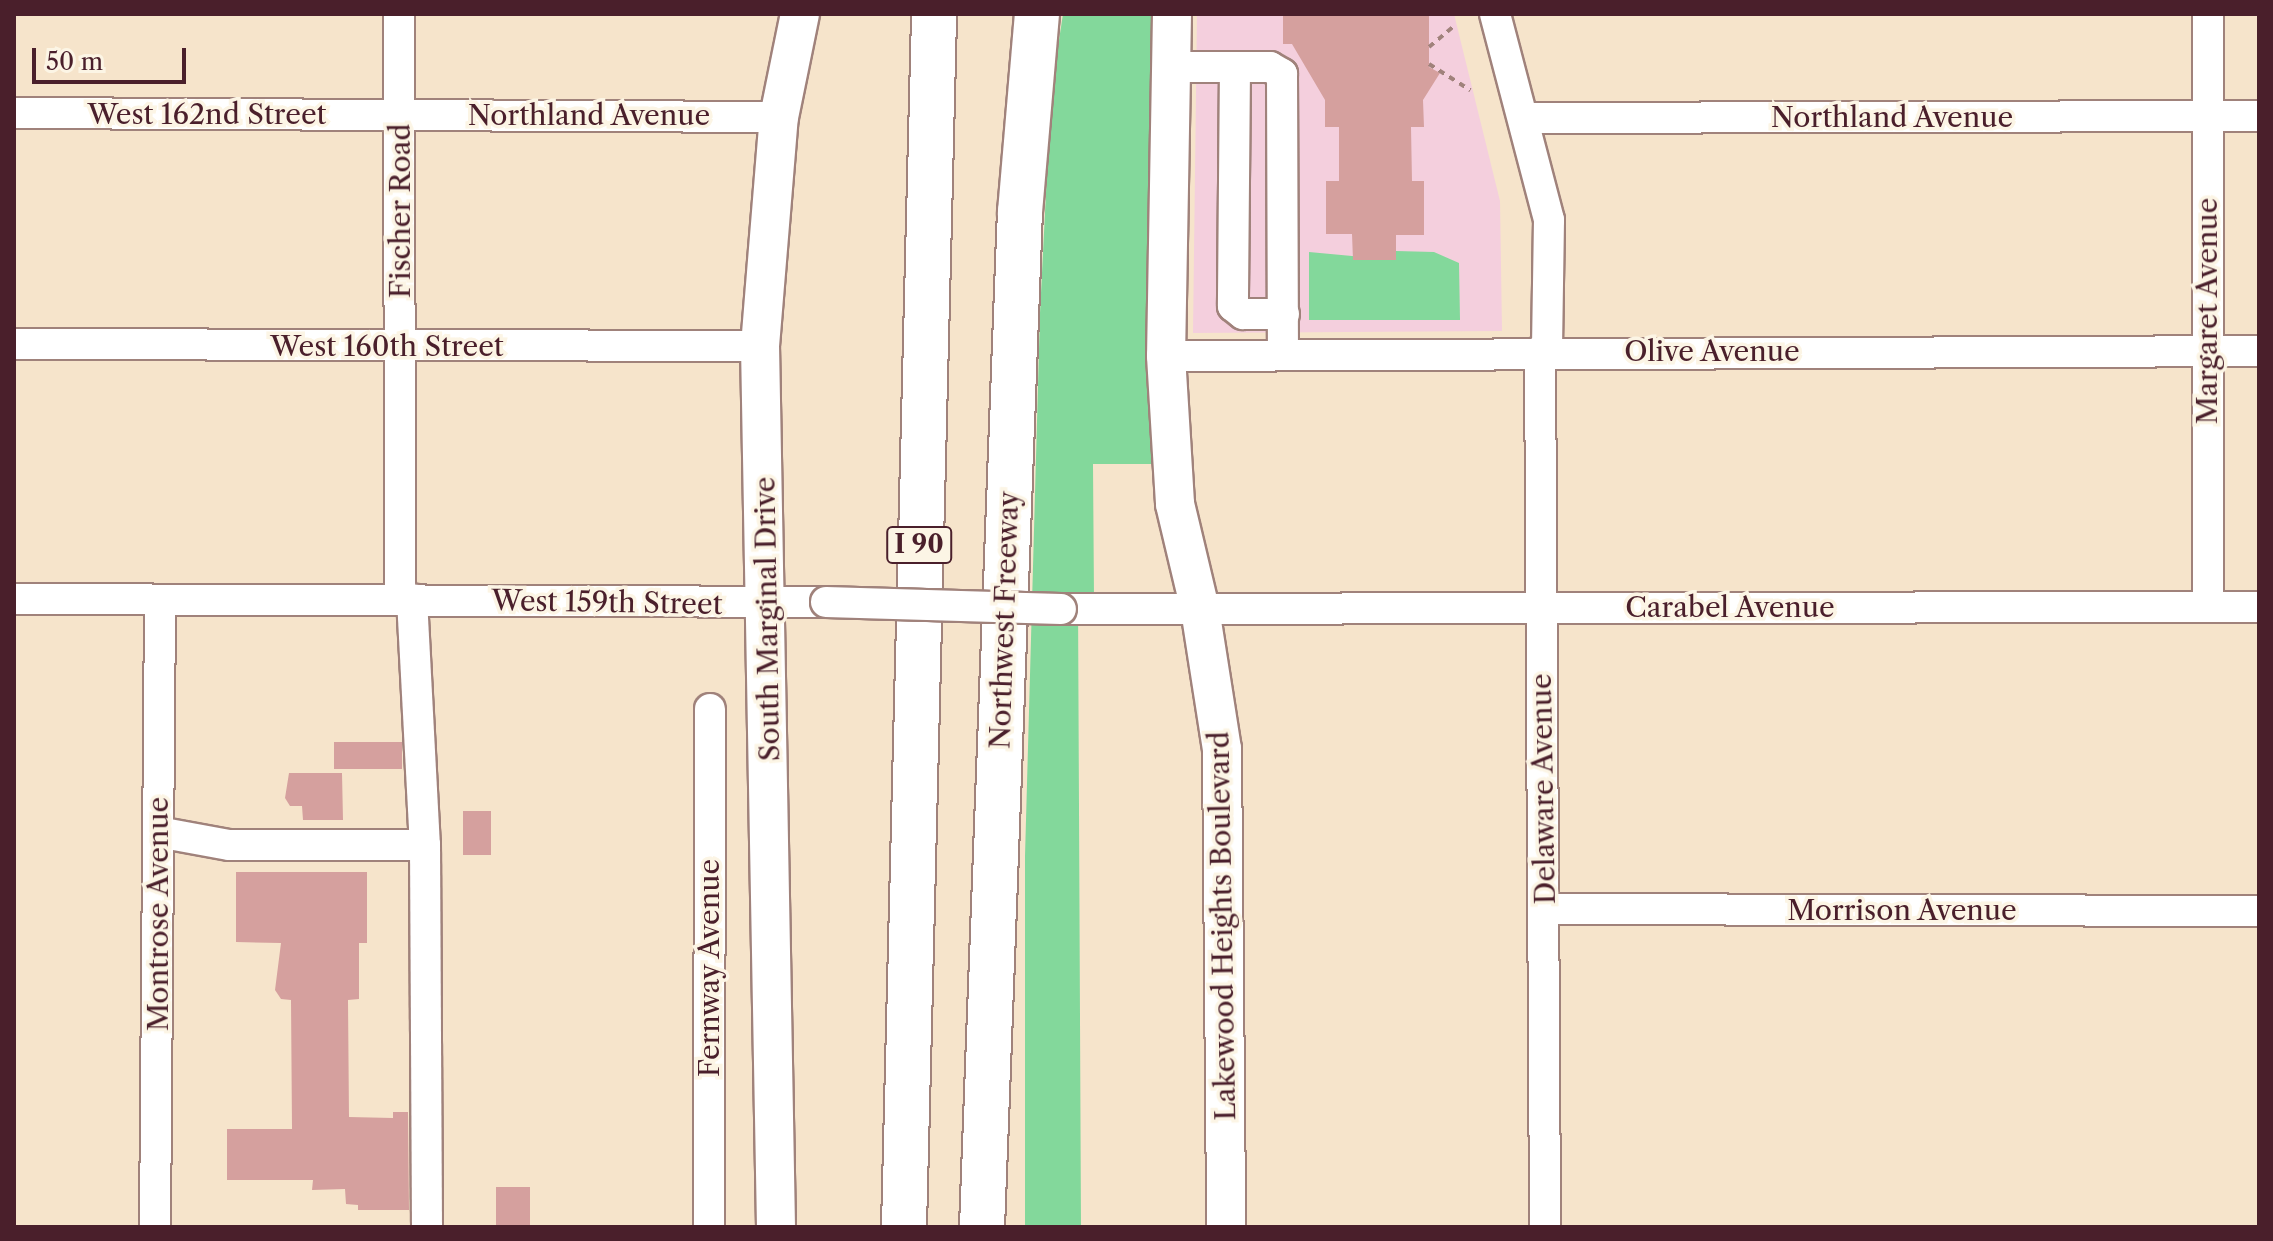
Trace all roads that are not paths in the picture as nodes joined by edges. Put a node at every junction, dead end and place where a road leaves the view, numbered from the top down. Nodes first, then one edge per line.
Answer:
1 (399, 14) edge
2 (800, 14) edge
3 (934, 14) edge
4 (1037, 14) edge
5 (1046, 14) edge
6 (1172, 14) edge
7 (1495, 14) edge
8 (2208, 14) edge
9 (1171, 67) junction
10 (1235, 67) junction
11 (14, 113) edge
12 (400, 114) junction
13 (2207, 116) junction
14 (2259, 116) edge
15 (779, 117) junction
16 (1525, 118) junction
17 (1020, 212) junction
18 (1284, 314) junction
19 (14, 344) edge
20 (760, 346) junction
21 (401, 347) junction
22 (1544, 351) junction
23 (2206, 351) junction
24 (2259, 351) edge
25 (1283, 355) junction
26 (1166, 356) junction
27 (14, 599) edge
28 (406, 599) junction
29 (160, 600) junction
30 (768, 602) junction
31 (2208, 607) junction
32 (2259, 607) edge
33 (1540, 608) junction
34 (1200, 609) junction
35 (710, 709) dead end
36 (158, 832) junction
37 (425, 845) junction
38 (994, 900) junction
39 (1545, 909) junction
40 (2259, 911) edge
41 (905, 1076) junction
42 (155, 1227) edge
43 (427, 1227) edge
44 (709, 1227) edge
45 (776, 1227) edge
46 (885, 1227) edge
47 (904, 1227) edge
48 (982, 1227) edge
49 (1005, 1227) edge
50 (1226, 1227) edge
51 (1545, 1227) edge

1 - 12 street, Fischer Road
2 - 15 main road, South Marginal Drive
3 - 41 highway, I 90
4 - 17 highway, Northwest Freeway
5 - 17 highway
6 - 9 main road, Lakewood Heights Boulevard
7 - 16 street, Delaware Avenue
8 - 13 street, Margaret Avenue
9 - 10 street
9 - 26 main road, Lakewood Heights Boulevard
10 - 18 street
10 - 18 street
11 - 12 street, West 162nd Street
12 - 15 street, Northland Avenue
12 - 21 street, Fischer Road
13 - 14 street, Northland Avenue
13 - 16 street, Northland Avenue
13 - 23 street, Margaret Avenue
15 - 20 main road, South Marginal Drive
16 - 22 street, Delaware Avenue
17 - 38 highway, Northwest Freeway
18 - 25 street
19 - 21 street, West 160th Street
20 - 21 street, West 160th Street
20 - 30 main road, South Marginal Drive
21 - 28 street, Fischer Road
22 - 23 street, Olive Avenue
22 - 25 street, Olive Avenue
22 - 33 street, Delaware Avenue
23 - 24 street, Olive Avenue
23 - 31 street, Margaret Avenue
25 - 26 street, Olive Avenue
26 - 34 main road, Lakewood Heights Boulevard
27 - 29 street, West 159th Street
28 - 29 street, West 159th Street
28 - 30 street, West 159th Street
28 - 37 street, Fischer Road
29 - 36 street, Montrose Avenue
30 - 34 street, West 159th Street, bridge
30 - 45 main road, South Marginal Drive
31 - 32 street, Carabel Avenue
31 - 33 street, Carabel Avenue
33 - 34 street, Carabel Avenue
33 - 39 street, Delaware Avenue
34 - 50 main road, Lakewood Heights Boulevard
35 - 44 street, Fernway Avenue
36 - 37 street
36 - 42 street, Montrose Avenue
37 - 43 street, Fischer Road
38 - 48 highway, Northwest Freeway
38 - 49 highway
39 - 40 street, Morrison Avenue
39 - 51 street, Delaware Avenue
41 - 46 highway
41 - 47 highway, I 90

